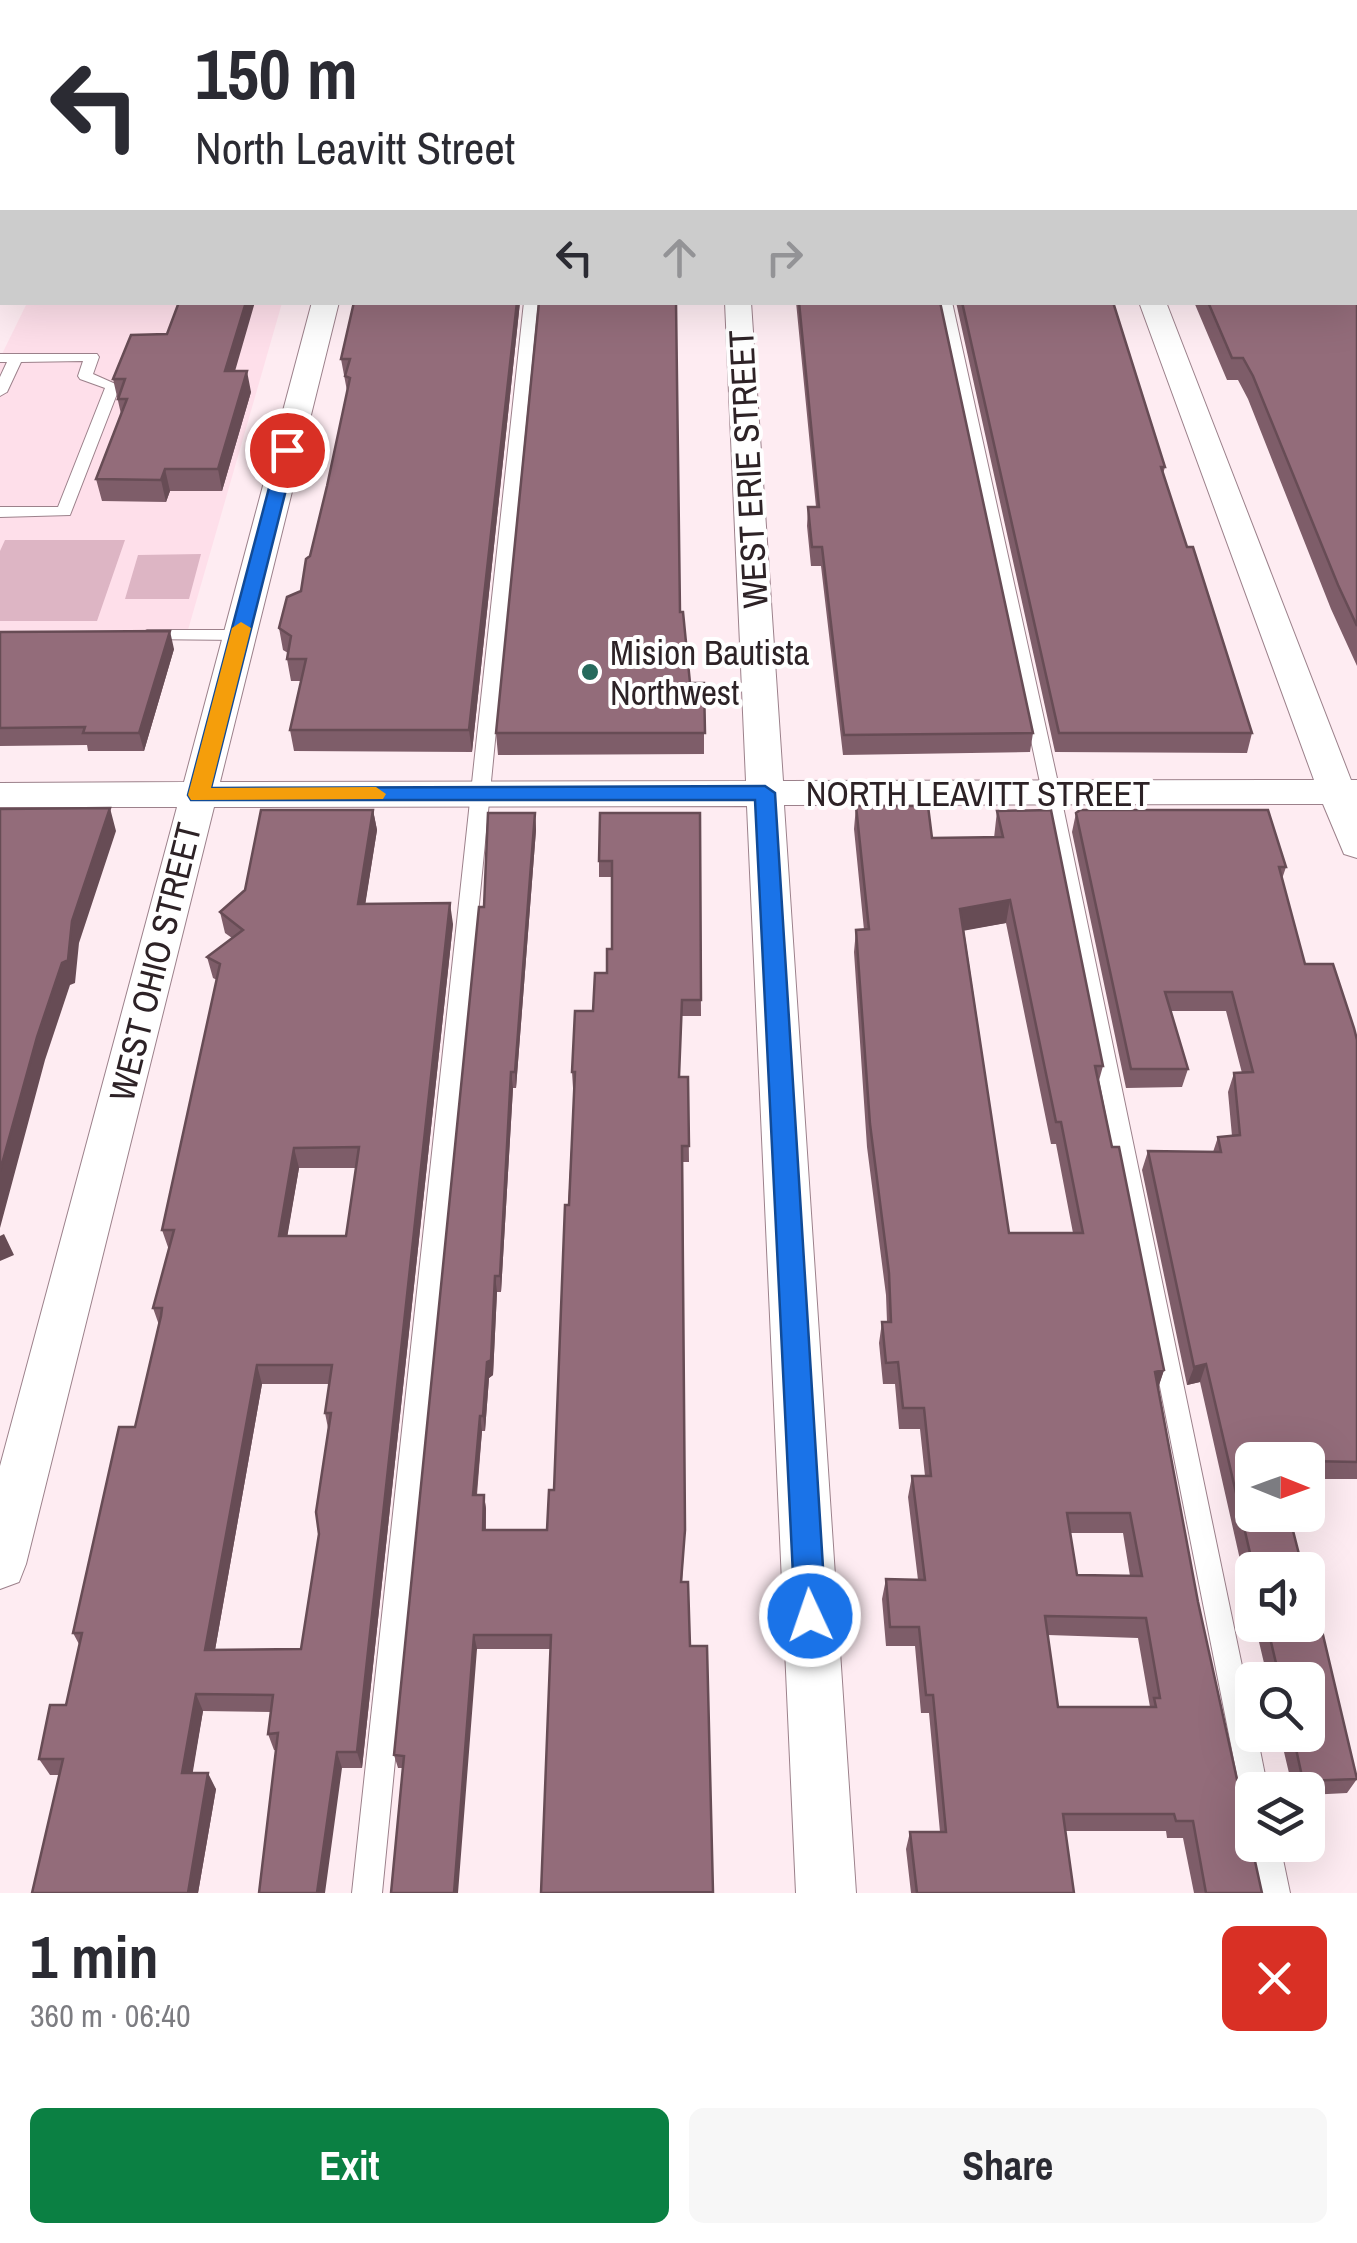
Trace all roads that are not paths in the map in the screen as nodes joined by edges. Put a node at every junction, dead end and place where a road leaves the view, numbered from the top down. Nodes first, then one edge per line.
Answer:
1 (325, 305) edge
2 (531, 305) edge
3 (738, 305) edge
4 (946, 305) edge
5 (1153, 305) edge
6 (8, 358) edge
7 (0, 392) edge
8 (0, 512) edge
9 (240, 635) junction
10 (134, 636) edge
11 (1051, 792) junction
12 (1347, 792) edge
13 (765, 793) junction
14 (480, 794) junction
15 (0, 795) edge
16 (198, 795) junction
17 (1357, 845) edge
18 (0, 1564) edge
19 (1250, 1772) edge
20 (1269, 1862) edge
21 (368, 1893) edge
22 (826, 1893) edge
23 (1275, 1893) edge

1 - 9 street, WEST OHIO STREET
2 - 14 lane
3 - 13 street, WEST ERIE STREET
4 - 11 lane
5 - 12 street
6 - 7 lane
6 - 8 lane
9 - 10 lane
9 - 16 street, WEST OHIO STREET
11 - 12 street, NORTH LEAVITT STREET
11 - 13 street, NORTH LEAVITT STREET
11 - 19 lane
12 - 17 street
13 - 14 street, NORTH LEAVITT STREET
13 - 22 street, WEST ERIE STREET
14 - 16 street, NORTH LEAVITT STREET
14 - 21 lane
15 - 16 street, NORTH LEAVITT STREET
16 - 18 street, WEST OHIO STREET
20 - 23 lane

